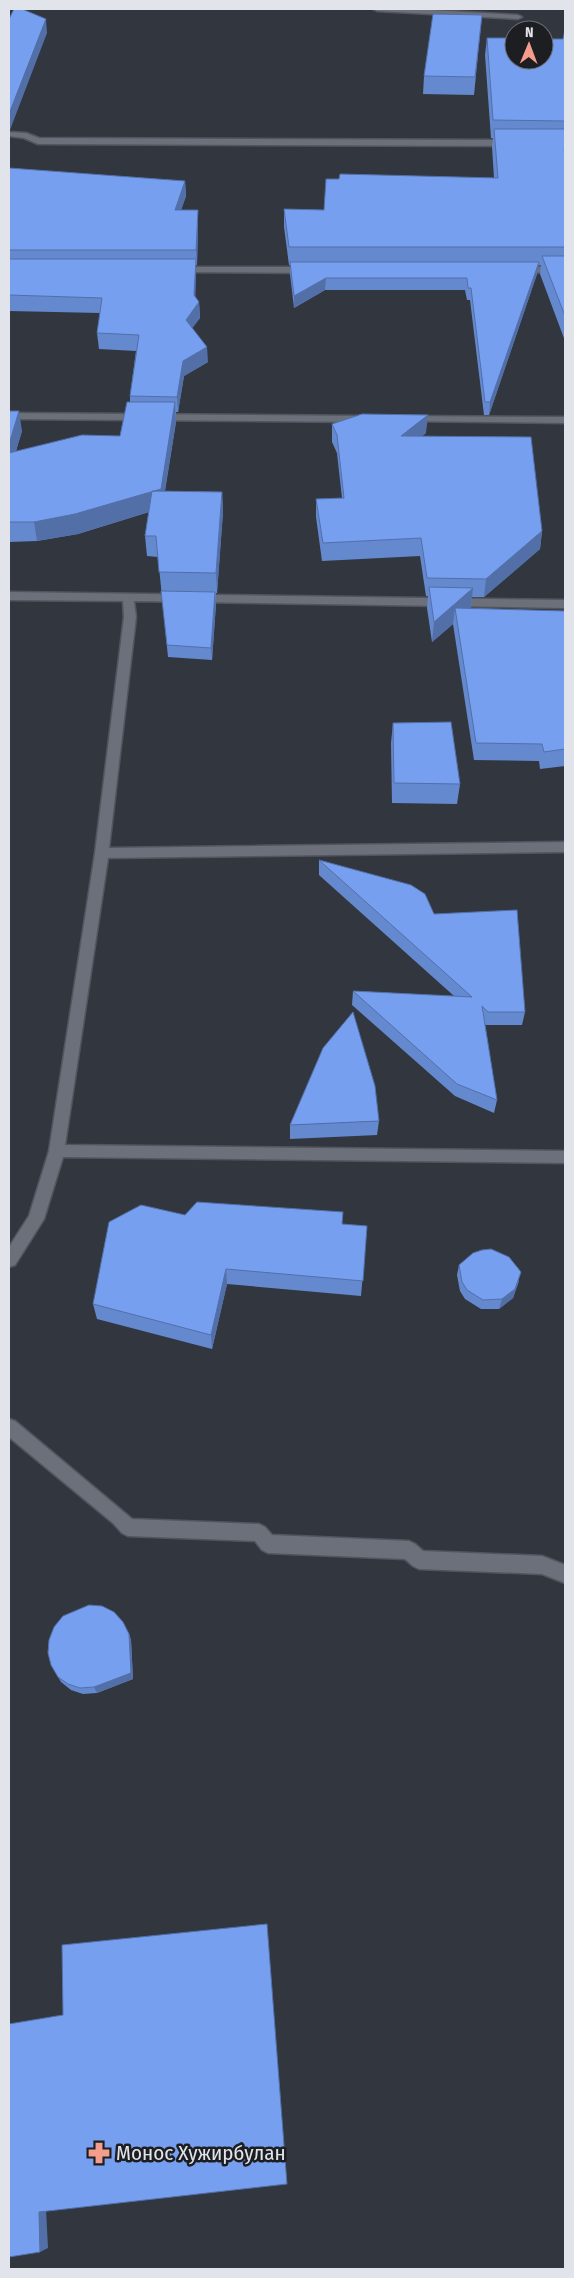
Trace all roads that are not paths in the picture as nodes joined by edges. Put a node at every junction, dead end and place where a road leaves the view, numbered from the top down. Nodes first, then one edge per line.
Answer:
1 (377, 9) edge
2 (518, 17) dead end
3 (9, 134) edge
4 (516, 143) edge
5 (565, 269) edge
6 (167, 270) edge
7 (315, 270) edge
8 (503, 270) edge
9 (9, 416) edge
10 (376, 419) edge
11 (396, 419) edge
12 (565, 420) edge
13 (9, 596) edge
14 (128, 599) junction
15 (565, 604) edge
16 (565, 847) edge
17 (102, 854) junction
18 (57, 1151) junction
19 (565, 1157) edge
20 (9, 1260) edge
21 (9, 1427) edge
22 (565, 1574) edge

1 - 2 street
3 - 4 street
5 - 8 street
6 - 7 street
9 - 10 street
11 - 12 street
13 - 14 street
14 - 15 street
14 - 17 street
16 - 17 street
17 - 18 street
18 - 19 street
18 - 20 street
21 - 22 street

